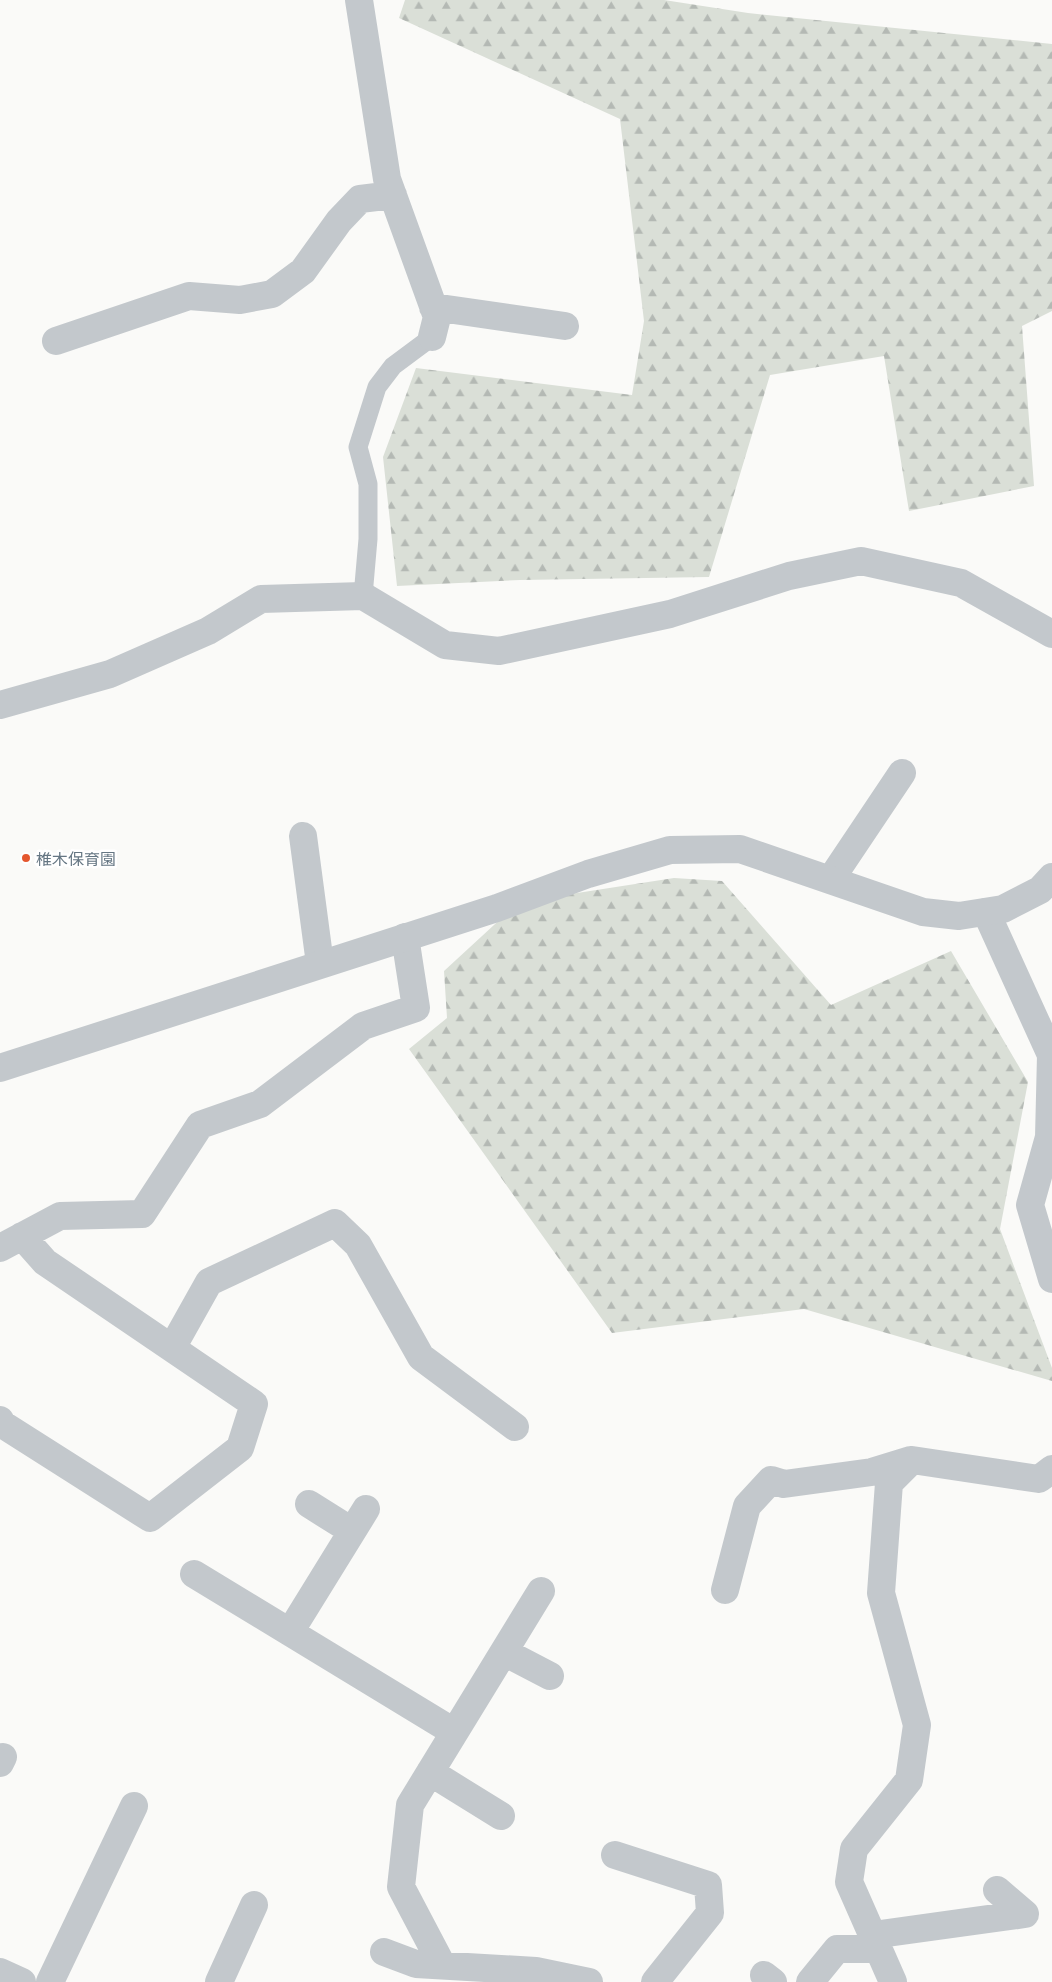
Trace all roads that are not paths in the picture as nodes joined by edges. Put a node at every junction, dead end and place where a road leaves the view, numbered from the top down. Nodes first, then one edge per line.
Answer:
1 (359, 0) edge
2 (393, 195) junction
3 (433, 307) junction
4 (565, 326) dead end
5 (432, 337) joint
6 (56, 341) dead end
7 (363, 596) junction
8 (1052, 634) edge
9 (0, 705) edge
10 (902, 773) dead end
11 (304, 836) dead end
12 (1052, 877) edge
13 (831, 879) junction
14 (986, 912) junction
15 (405, 937) junction
16 (320, 964) junction
17 (1043, 1014) edge
18 (0, 1068) edge
19 (11, 1242) edge
20 (1052, 1279) edge
21 (172, 1348) junction
22 (0, 1420) edge
23 (515, 1427) dead end
24 (912, 1460) junction
25 (1052, 1469) edge
26 (309, 1504) dead end
27 (194, 1574) dead end
28 (725, 1590) dead end
29 (542, 1591) dead end
30 (290, 1632) junction
31 (504, 1652) junction
32 (550, 1676) dead end
33 (454, 1732) junction
34 (430, 1772) junction
35 (134, 1806) dead end
36 (501, 1816) dead end
37 (615, 1855) dead end
38 (997, 1890) dead end
39 (254, 1905) dead end
40 (876, 1942) junction
41 (384, 1952) dead end
42 (442, 1965) junction
43 (0, 1972) edge
44 (22, 1982) edge
45 (50, 1982) edge
46 (218, 1982) edge
47 (589, 1982) edge
48 (655, 1982) edge
49 (810, 1982) edge
50 (893, 1982) edge

1 - 2 street
2 - 3 street
2 - 6 street
3 - 4 street
3 - 5 street
5 - 7 lane
7 - 8 street
7 - 9 street
10 - 13 street
11 - 16 street
12 - 14 street
13 - 14 street
13 - 15 street
14 - 17 street
15 - 16 street
15 - 19 street
16 - 18 street
17 - 20 street
19 - 21 street
21 - 22 street
21 - 23 street
24 - 25 street
24 - 28 street
24 - 40 street
26 - 30 street
27 - 30 street
29 - 31 street
30 - 33 street
31 - 32 street
31 - 33 street
33 - 34 street
34 - 36 street
34 - 42 street
35 - 45 street
37 - 48 street
38 - 40 street
39 - 46 street
40 - 49 street
40 - 50 street
41 - 42 street
42 - 47 street
43 - 44 street

